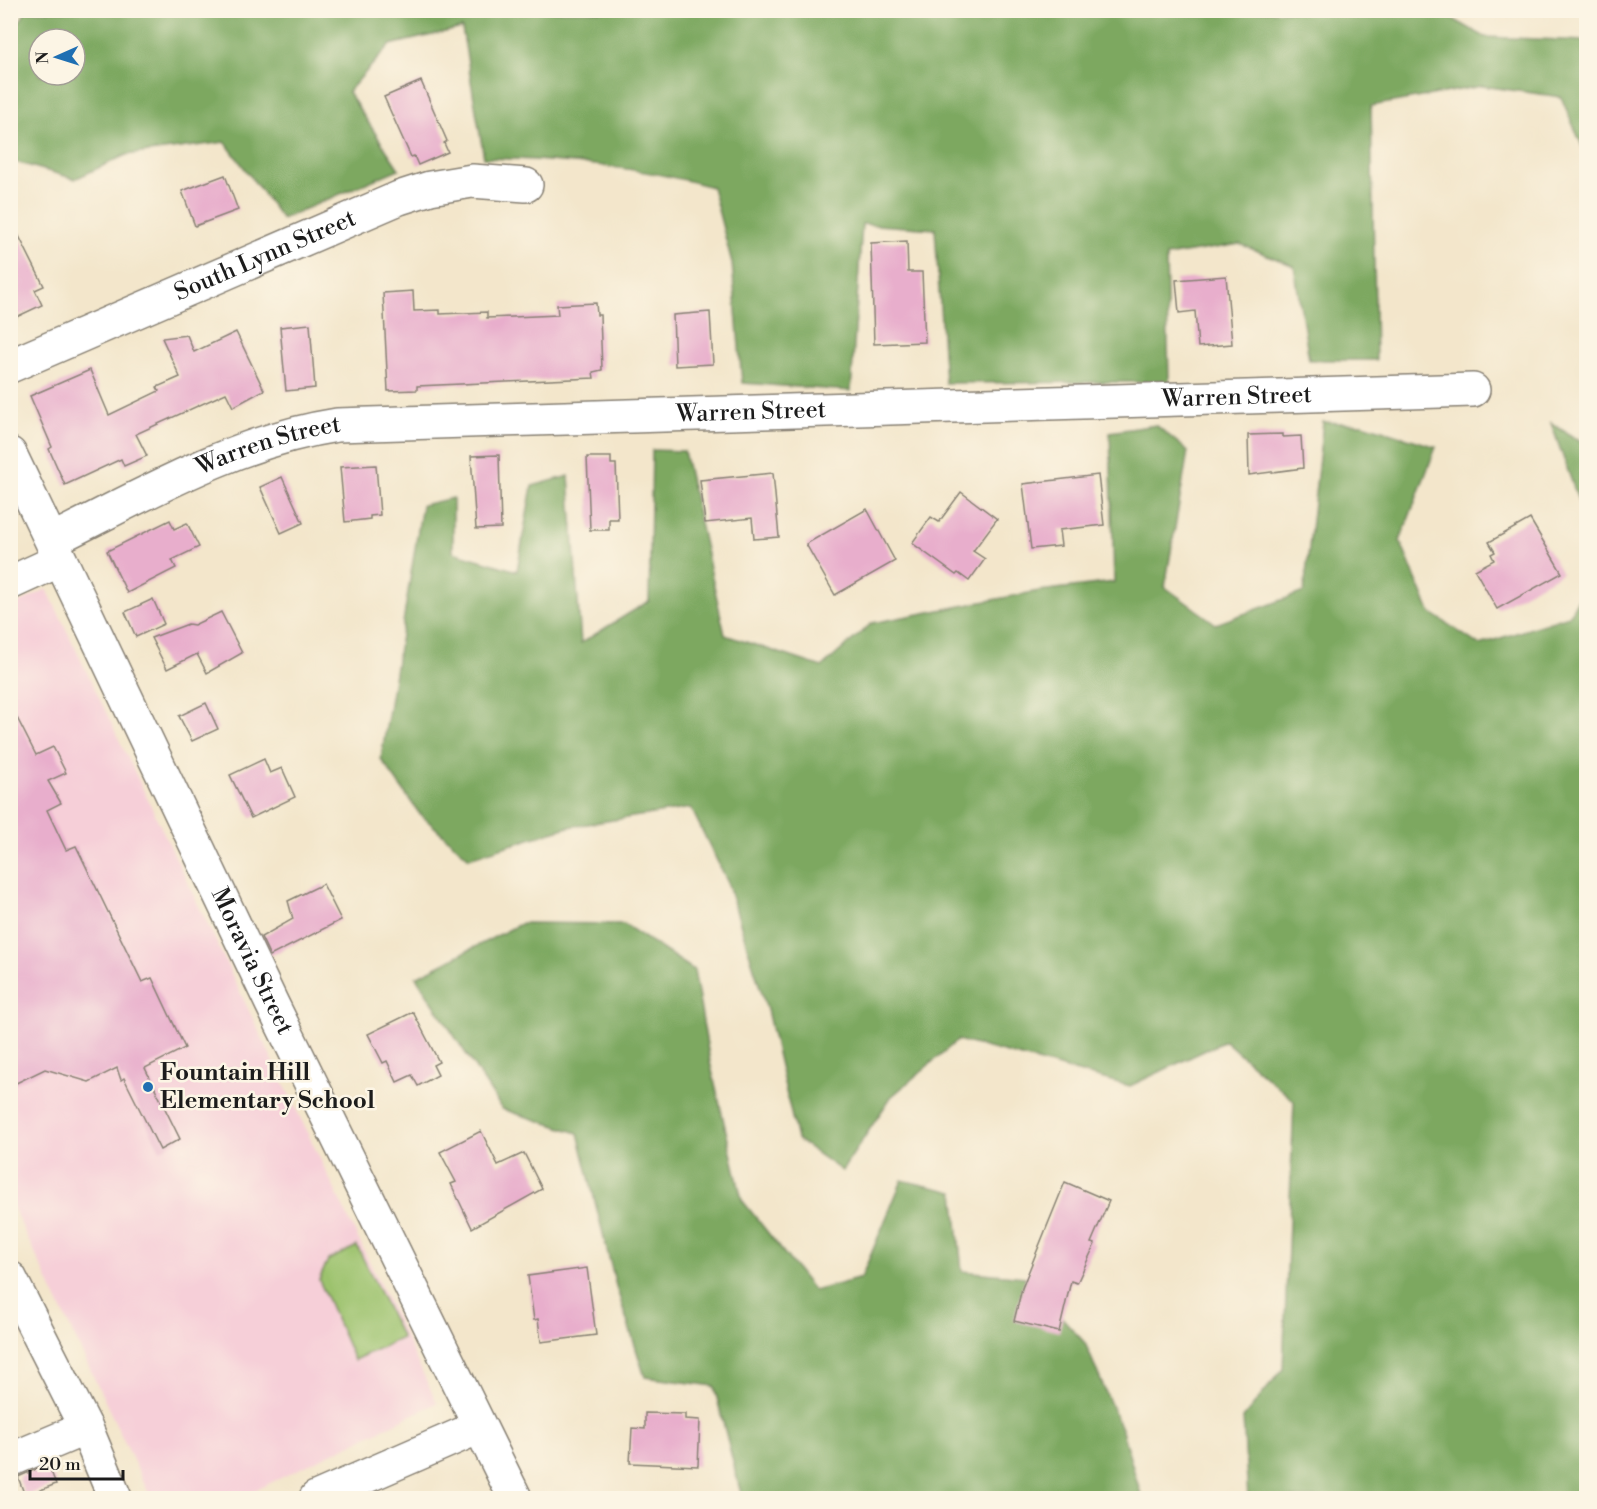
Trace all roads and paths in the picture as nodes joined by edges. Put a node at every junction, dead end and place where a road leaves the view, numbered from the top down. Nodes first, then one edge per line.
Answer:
1 (526, 185) dead end
2 (10, 366) edge
3 (1473, 390) dead end
4 (10, 454) edge
5 (56, 550) junction
6 (10, 583) edge
7 (10, 1278) edge
8 (479, 1427) junction
9 (86, 1428) junction
10 (10, 1460) edge
11 (114, 1498) edge
12 (316, 1498) edge
13 (515, 1498) edge

1 - 2 street, South Lynn Street
3 - 5 street, Warren Street
4 - 5 street, Moravia Street
5 - 6 street, Warren Street
5 - 8 street, Moravia Street
7 - 9 street
8 - 12 street
8 - 13 street, Moravia Street
9 - 10 street
9 - 11 street

